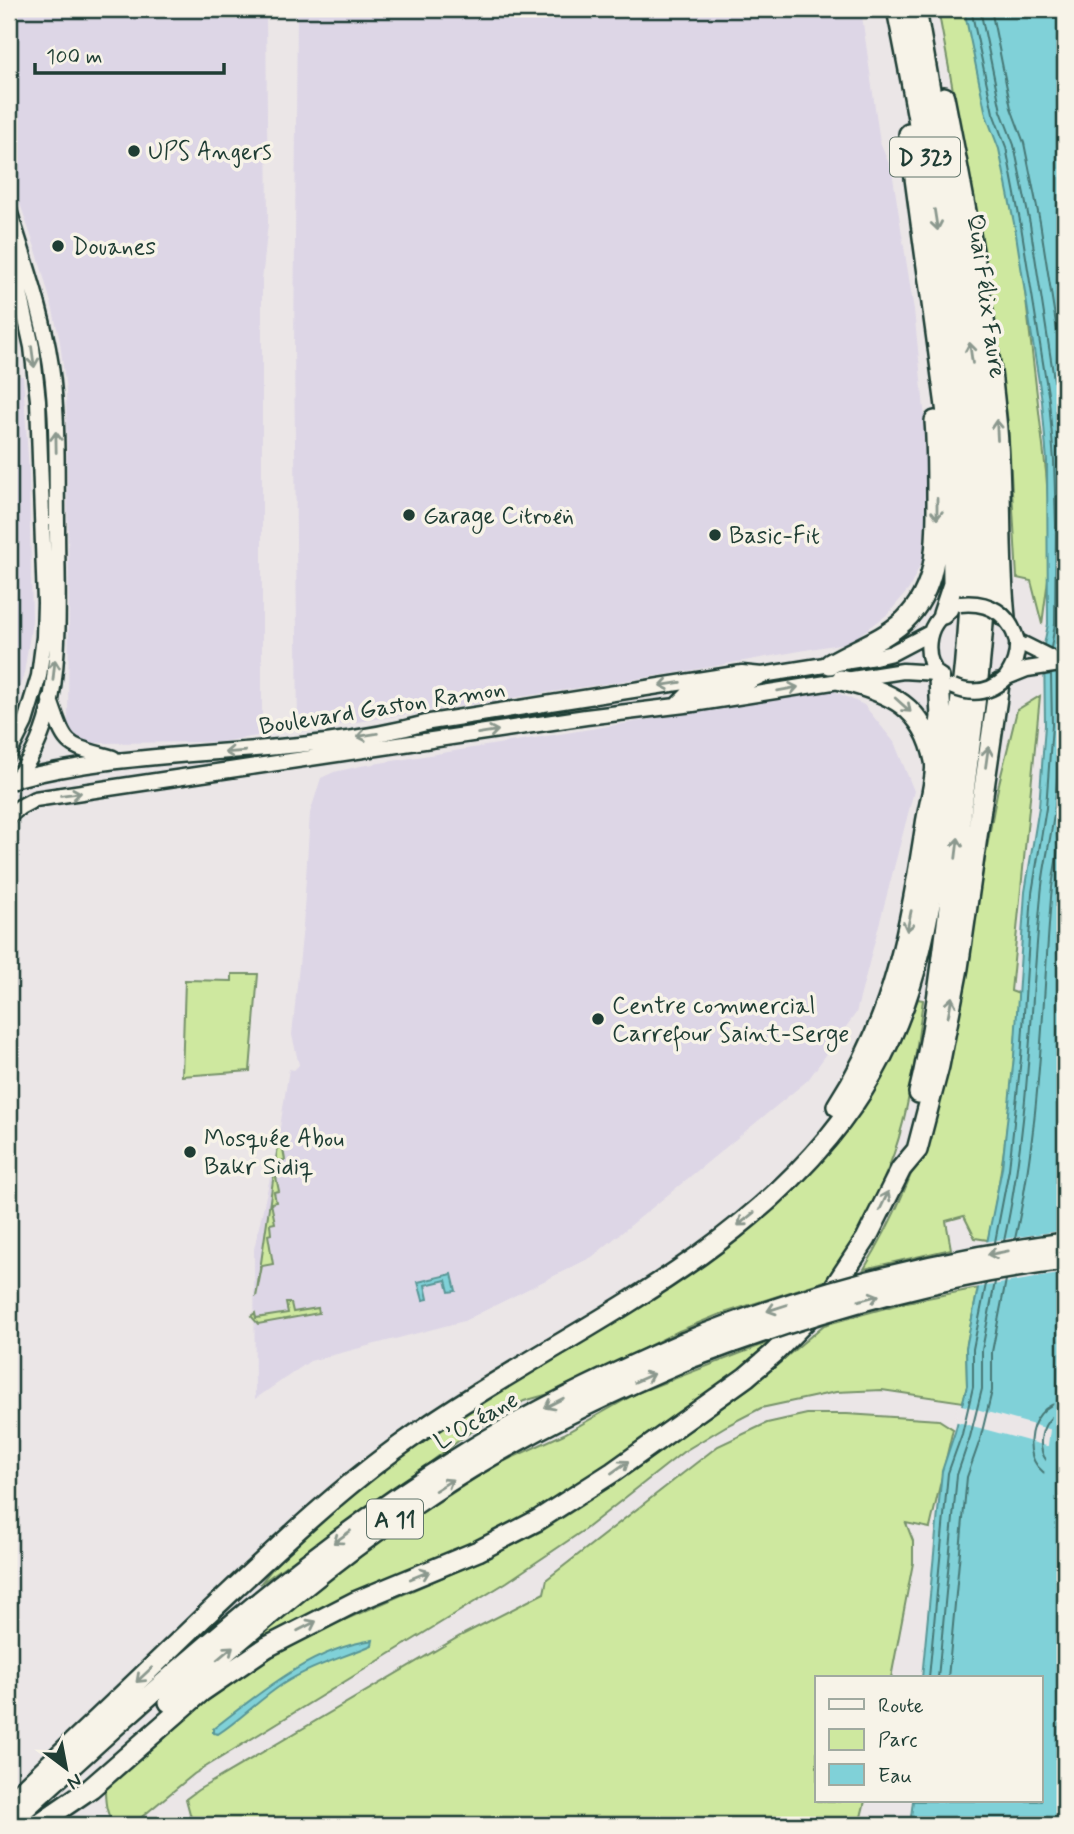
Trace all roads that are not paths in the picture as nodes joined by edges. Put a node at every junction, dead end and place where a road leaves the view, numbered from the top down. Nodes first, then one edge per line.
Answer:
1 (891, 9) edge
2 (897, 9) edge
3 (917, 9) edge
4 (907, 122) junction
5 (9, 210) edge
6 (9, 242) edge
7 (964, 600) junction
8 (1006, 617) junction
9 (929, 633) junction
10 (1022, 643) junction
11 (1063, 665) edge
12 (836, 672) junction
13 (762, 675) junction
14 (942, 679) junction
15 (1002, 681) junction
16 (50, 700) junction
17 (676, 706) junction
18 (9, 754) edge
19 (121, 760) junction
20 (936, 763) junction
21 (11, 784) edge
22 (9, 816) edge
23 (901, 1169) junction
24 (796, 1172) junction
25 (1065, 1243) edge
26 (1065, 1260) edge
27 (685, 1351) junction
28 (135, 1741) junction
29 (9, 1803) edge
30 (9, 1823) edge
31 (36, 1825) edge

1 - 4 highway
2 -> 7 highway, Quai Félix Faure / D 323
7 -> 3 highway, Quai Félix Faure / D 323
8 -> 3 highway
4 - 7 highway
4 -> 12 highway
16 -> 5 main road
6 -> 18 main road
7 - 8 main road, bridge
7 - 9 main road
23 -> 7 highway
7 - 24 highway
8 - 10 main road, bridge
9 - 12 main road, Boulevard Gaston Ramon
9 - 14 main road
10 - 11 main road
10 - 15 main road
11 - 15 main road, Boulevard Gaston Ramon
12 - 13 main road, Boulevard Gaston Ramon
12 - 14 main road, Boulevard Gaston Ramon
17 -> 12 main road, Boulevard Gaston Ramon
12 -> 20 highway
13 - 17 main road, Boulevard Gaston Ramon
13 -> 19 main road, Boulevard Gaston Ramon
14 - 15 main road, Boulevard Gaston Ramon, bridge
14 - 20 highway
23 -> 15 highway
16 - 19 main road
16 - 21 main road
22 -> 17 main road, Boulevard Gaston Ramon
19 - 21 main road, Boulevard Gaston Ramon
20 -> 24 highway
28 -> 23 highway
24 -> 29 highway
25 -> 27 highway, L’Océane / A 11, bridge
27 -> 26 highway, L’Océane / A 11, bridge
28 -> 27 highway, L’Océane / A 11
27 -> 30 highway, L’Océane / A 11
28 - 31 highway, L’Océane / A 11
28 - 31 highway

